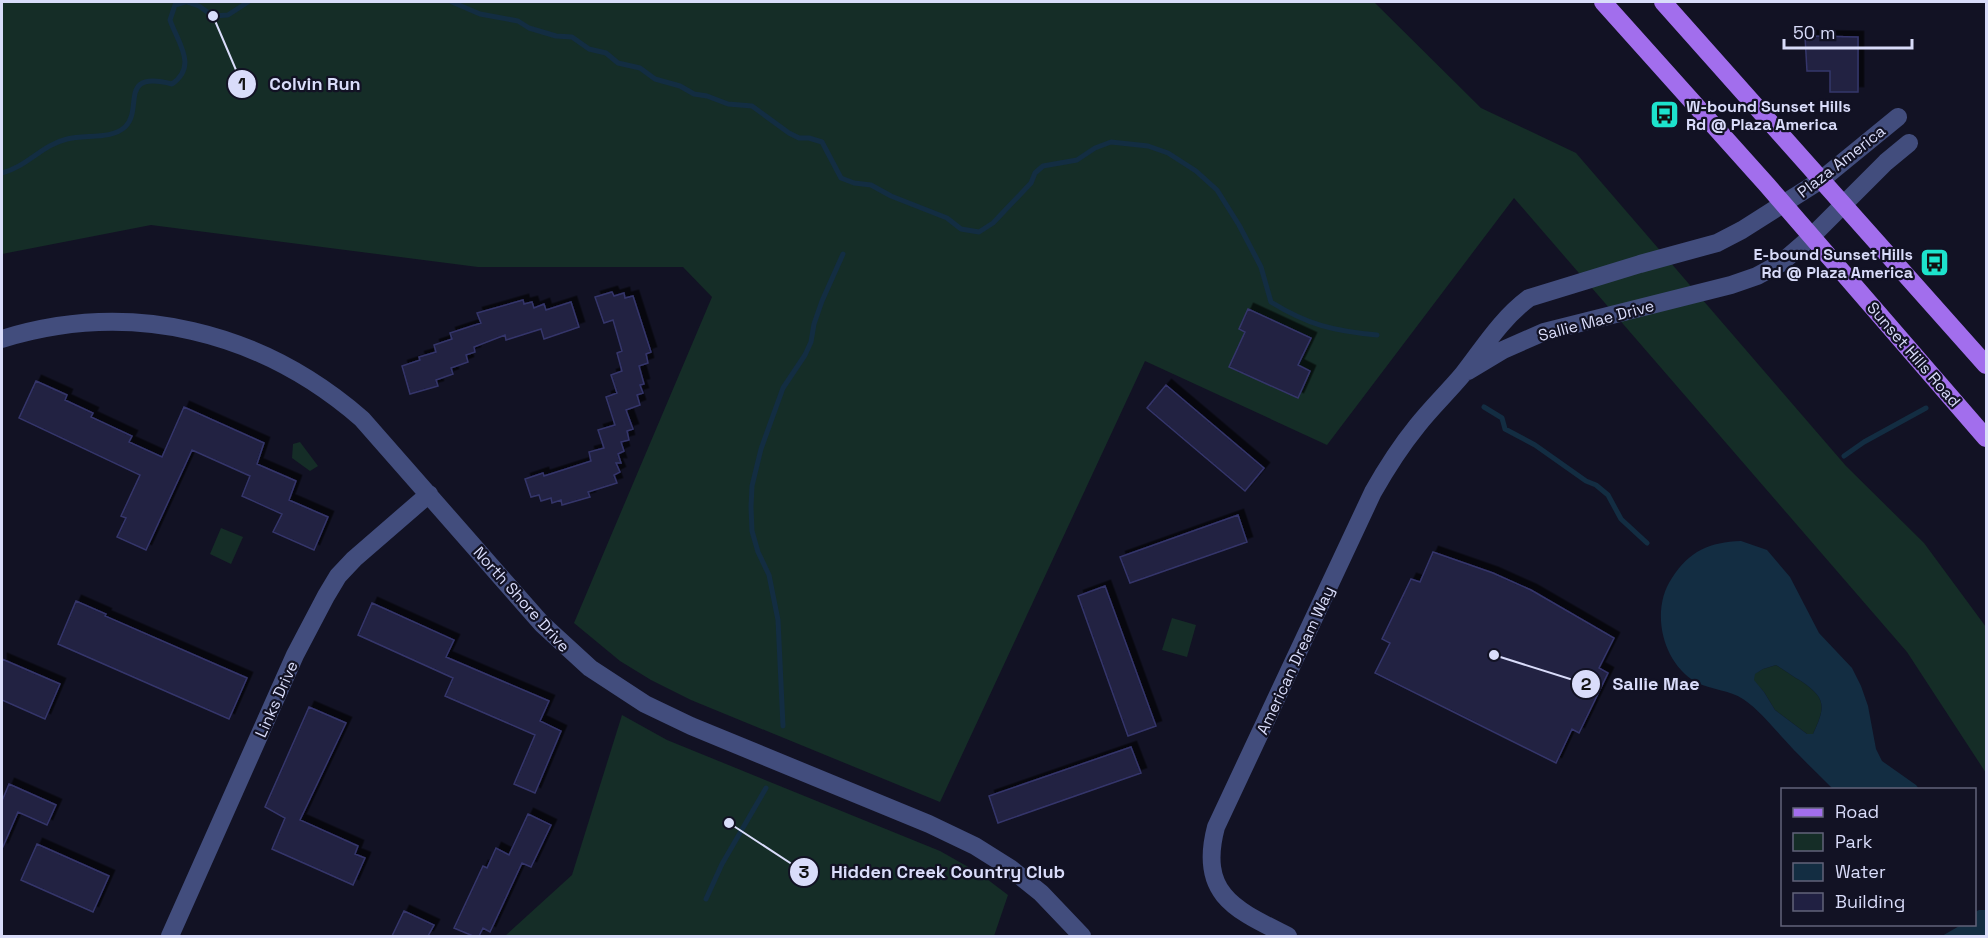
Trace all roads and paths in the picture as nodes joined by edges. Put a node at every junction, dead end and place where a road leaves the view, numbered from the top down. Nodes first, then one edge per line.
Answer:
1 (1603, 2) edge
2 (1664, 2) edge
3 (1898, 117) dead end
4 (1909, 144) dead end
5 (1821, 180) junction
6 (1843, 203) junction
7 (1784, 205) junction
8 (1811, 237) junction
9 (2, 339) edge
10 (1986, 365) edge
11 (1462, 375) junction
12 (1986, 438) edge
13 (429, 494) junction
14 (170, 936) edge
15 (1082, 936) edge
16 (1288, 936) edge

1 - 7 main road, Sunset Hills Road
2 - 5 main road
3 - 5 street, Plaza America
4 - 6 street, Plaza America
5 - 6 main road
5 - 7 street, Plaza America
6 - 8 street, Plaza America
6 - 10 main road
7 - 8 main road, Sunset Hills Road
7 - 11 street
8 - 11 street, Sallie Mae Drive
8 - 12 main road, Sunset Hills Road
9 - 13 street, North Shore Drive
11 - 16 street, American Dream Way
13 - 14 street, Links Drive
13 - 15 street, North Shore Drive

